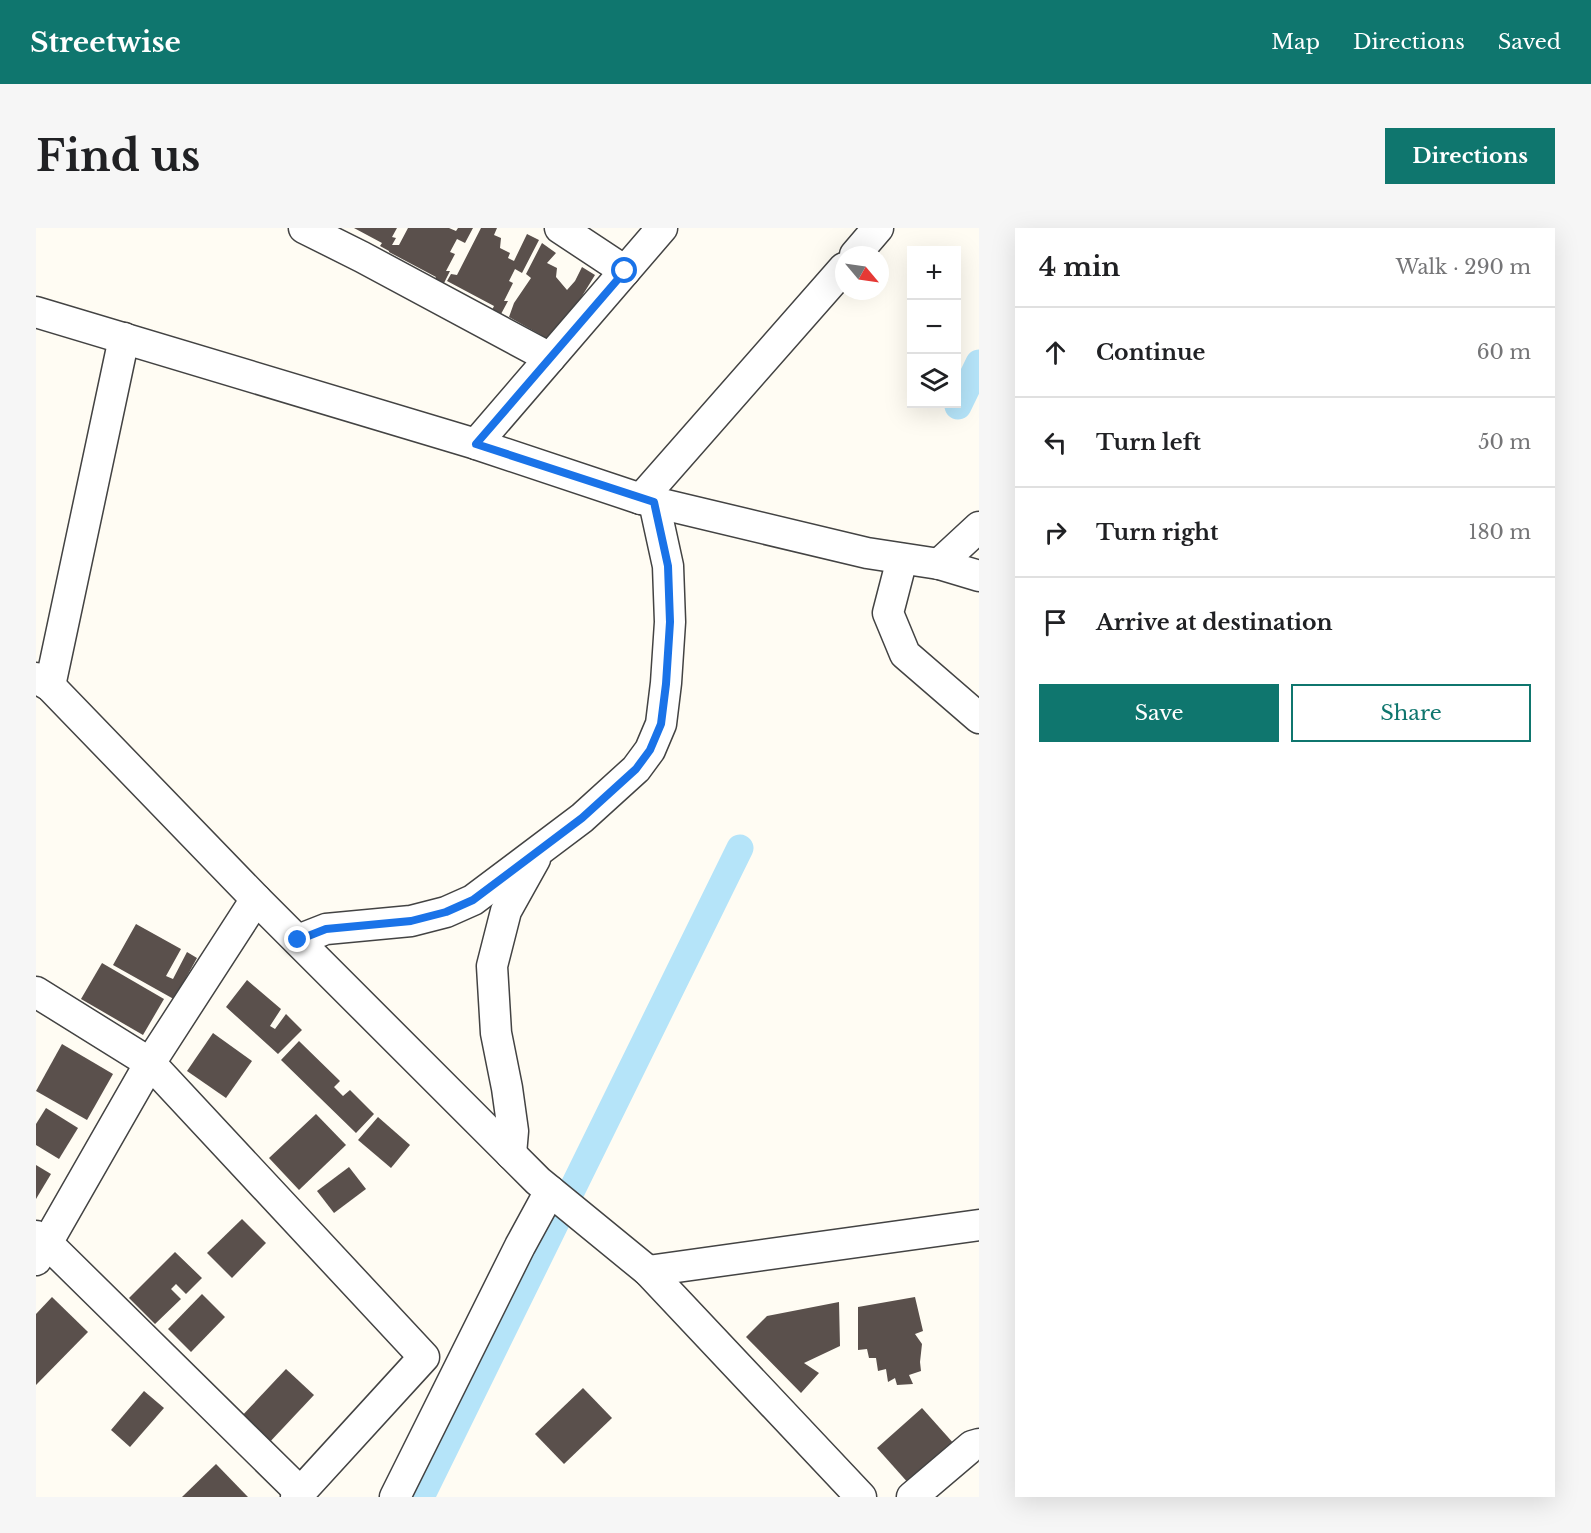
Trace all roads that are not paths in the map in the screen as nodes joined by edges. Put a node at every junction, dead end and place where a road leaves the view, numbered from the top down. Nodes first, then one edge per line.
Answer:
1 (304, 228) edge
2 (561, 228) edge
3 (662, 228) edge
4 (878, 228) edge
5 (863, 246) edge
6 (625, 271) junction
7 (835, 279) edge
8 (36, 312) edge
9 (124, 338) junction
10 (550, 358) junction
11 (476, 444) junction
12 (648, 500) junction
13 (979, 527) edge
14 (902, 559) junction
15 (939, 564) junction
16 (979, 576) edge
17 (43, 682) edge
18 (979, 718) edge
19 (541, 849) junction
20 (256, 899) junction
21 (298, 940) junction
22 (36, 992) edge
23 (150, 1063) junction
24 (511, 1154) junction
25 (550, 1191) junction
26 (979, 1225) edge
27 (40, 1246) edge
28 (648, 1271) junction
29 (424, 1357) junction
30 (459, 1369) junction
31 (979, 1444) edge
32 (298, 1495) edge
33 (395, 1497) edge
34 (861, 1497) edge
35 (912, 1497) edge

1 - 10 street
2 - 6 street
3 - 6 street
4 - 5 street
6 - 10 street
7 - 12 street
8 - 9 street
9 - 11 street
9 - 17 street
10 - 11 street
11 - 12 street
12 - 14 street
12 - 19 street
13 - 15 street
14 - 15 street
14 - 18 street
15 - 16 street
17 - 20 street
19 - 21 street
19 - 24 street
20 - 21 street
20 - 23 street
21 - 24 street
22 - 23 street
23 - 27 street
23 - 29 street
24 - 25 street
25 - 28 street
25 - 30 street
26 - 28 street
27 - 32 street
28 - 34 street
29 - 30 street
29 - 32 street
30 - 33 street
31 - 35 street

